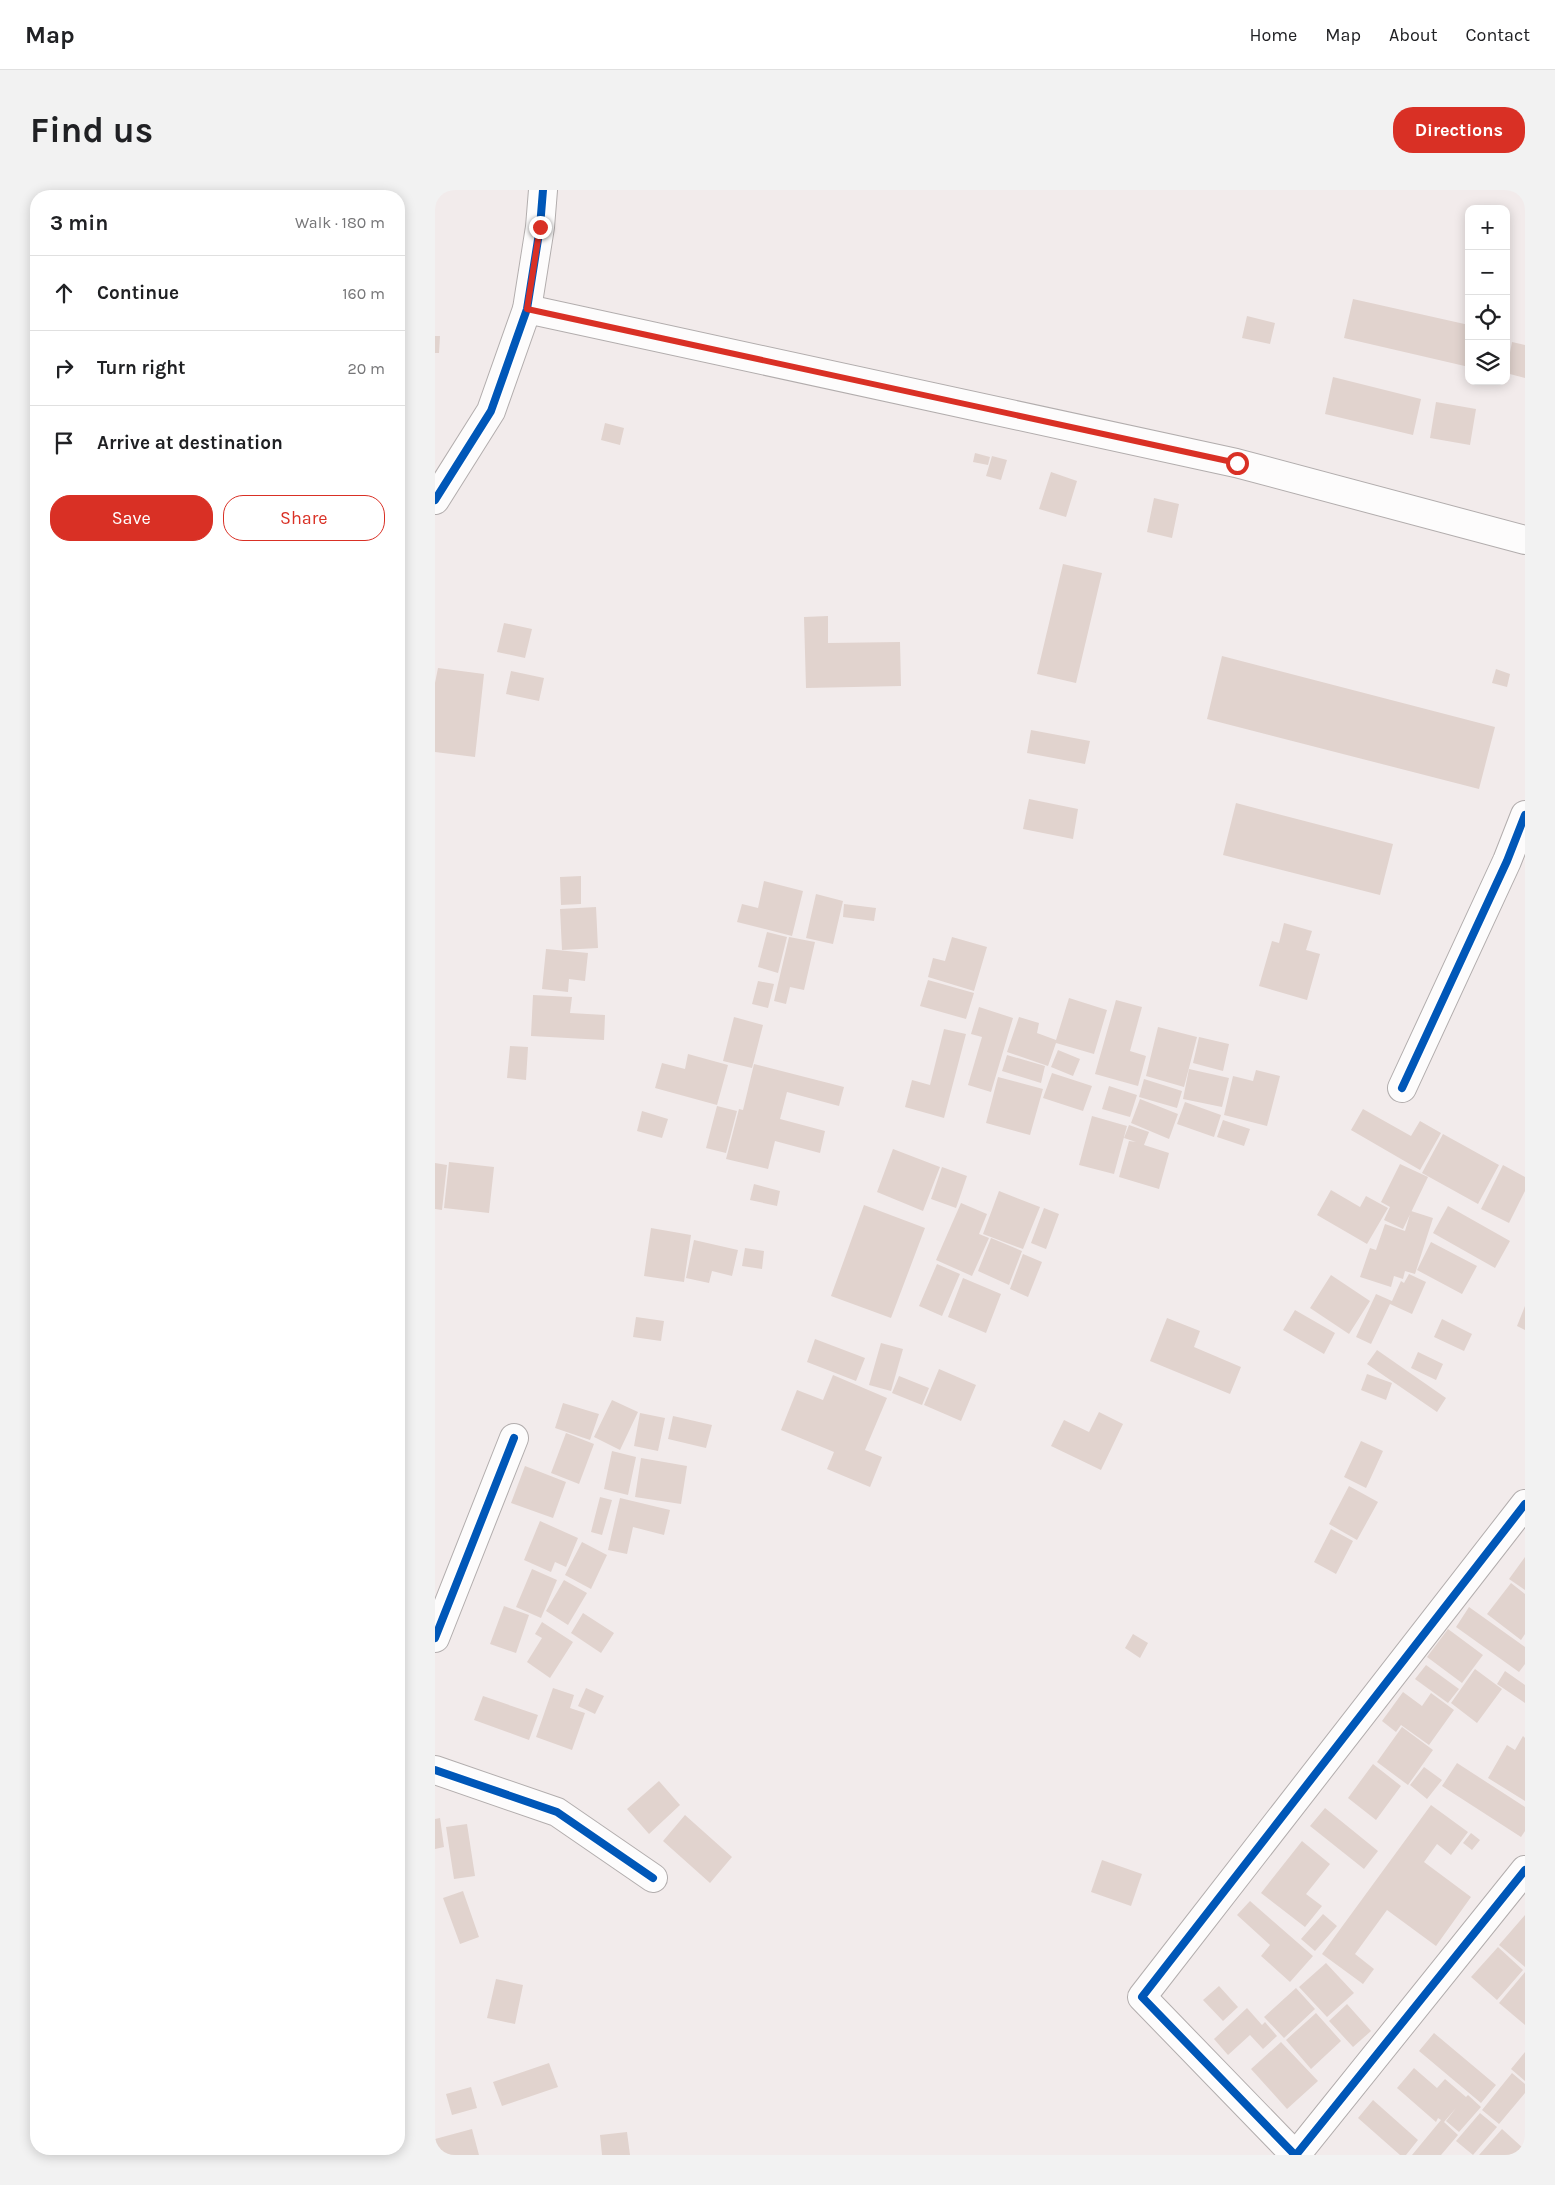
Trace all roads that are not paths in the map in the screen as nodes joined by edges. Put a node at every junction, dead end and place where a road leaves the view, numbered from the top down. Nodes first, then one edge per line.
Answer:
1 (543, 190) edge
2 (527, 309) junction
3 (435, 500) edge
4 (1525, 540) edge
5 (1525, 816) edge
6 (1402, 1088) dead end
7 (514, 1438) dead end
8 (1525, 1504) edge
9 (435, 1638) edge
10 (435, 1770) edge
11 (1525, 1870) edge
12 (653, 1878) dead end
13 (1295, 2155) edge

1 - 2 street
2 - 3 street
2 - 4 street
5 - 6 street
7 - 9 street
8 - 13 street
10 - 12 street
11 - 13 street

